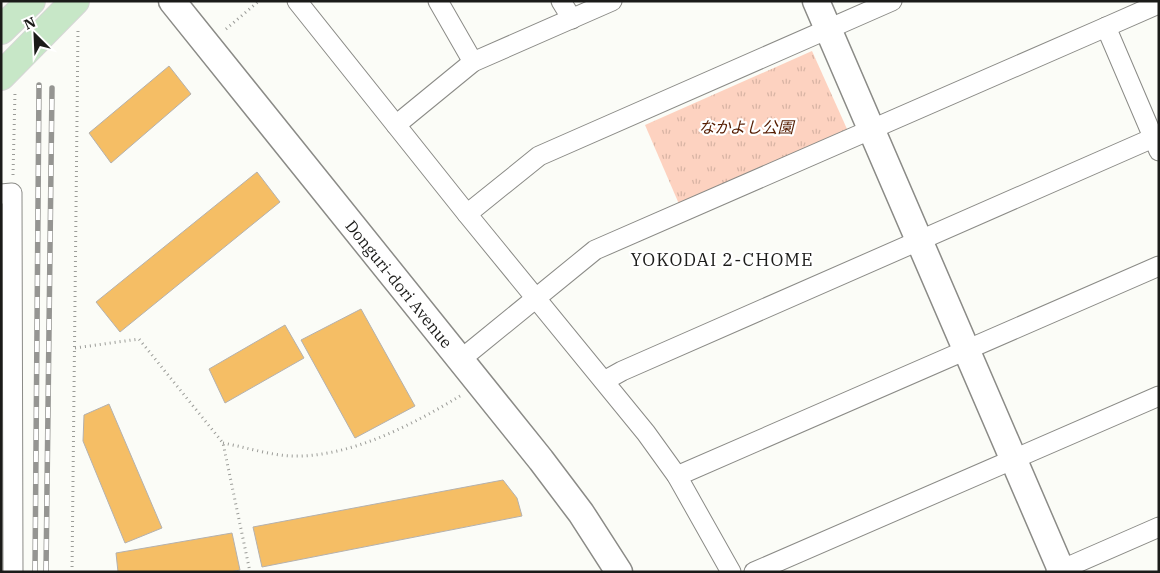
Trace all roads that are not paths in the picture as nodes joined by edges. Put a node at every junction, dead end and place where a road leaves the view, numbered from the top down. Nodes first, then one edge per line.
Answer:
1 (31, 1) edge
2 (172, 1) edge
3 (297, 1) edge
4 (438, 1) edge
5 (561, 1) edge
6 (612, 1) edge
7 (816, 1) edge
8 (892, 1) edge
9 (1156, 3) edge
10 (76, 12) edge
11 (572, 19) junction
12 (1106, 27) junction
13 (828, 29) junction
14 (1, 30) edge
15 (473, 62) junction
16 (8, 81) edge
17 (396, 125) junction
18 (872, 129) junction
19 (1156, 145) edge
20 (7, 194) edge
21 (467, 214) junction
22 (920, 239) junction
23 (1159, 266) edge
24 (535, 297) junction
25 (967, 350) junction
26 (460, 360) junction
27 (604, 381) junction
28 (1159, 396) edge
29 (1014, 459) junction
30 (677, 476) junction
31 (8, 514) edge
32 (1159, 527) edge
33 (1060, 571) edge
34 (13, 572) edge
35 (619, 572) edge
36 (731, 572) edge
37 (754, 572) edge

1 - 14 main road
2 - 26 street, Donguri-dori Avenue
3 - 17 street
4 - 15 street
5 - 11 street
6 - 11 street
7 - 13 street
8 - 13 street
9 - 12 street
10 - 16 main road
11 - 15 street
12 - 18 street
12 - 19 street
13 - 18 street
13 - 21 street
15 - 17 street
17 - 21 street
18 - 22 street
18 - 24 street
19 - 22 street
20 - 31 street
21 - 24 street
22 - 25 street
22 - 27 street
23 - 25 street
24 - 26 street
24 - 27 street
25 - 29 street
25 - 30 street
26 - 35 street, Donguri-dori Avenue
27 - 30 street
28 - 29 street
29 - 33 street
29 - 37 street
30 - 36 street
31 - 34 street
32 - 33 street

